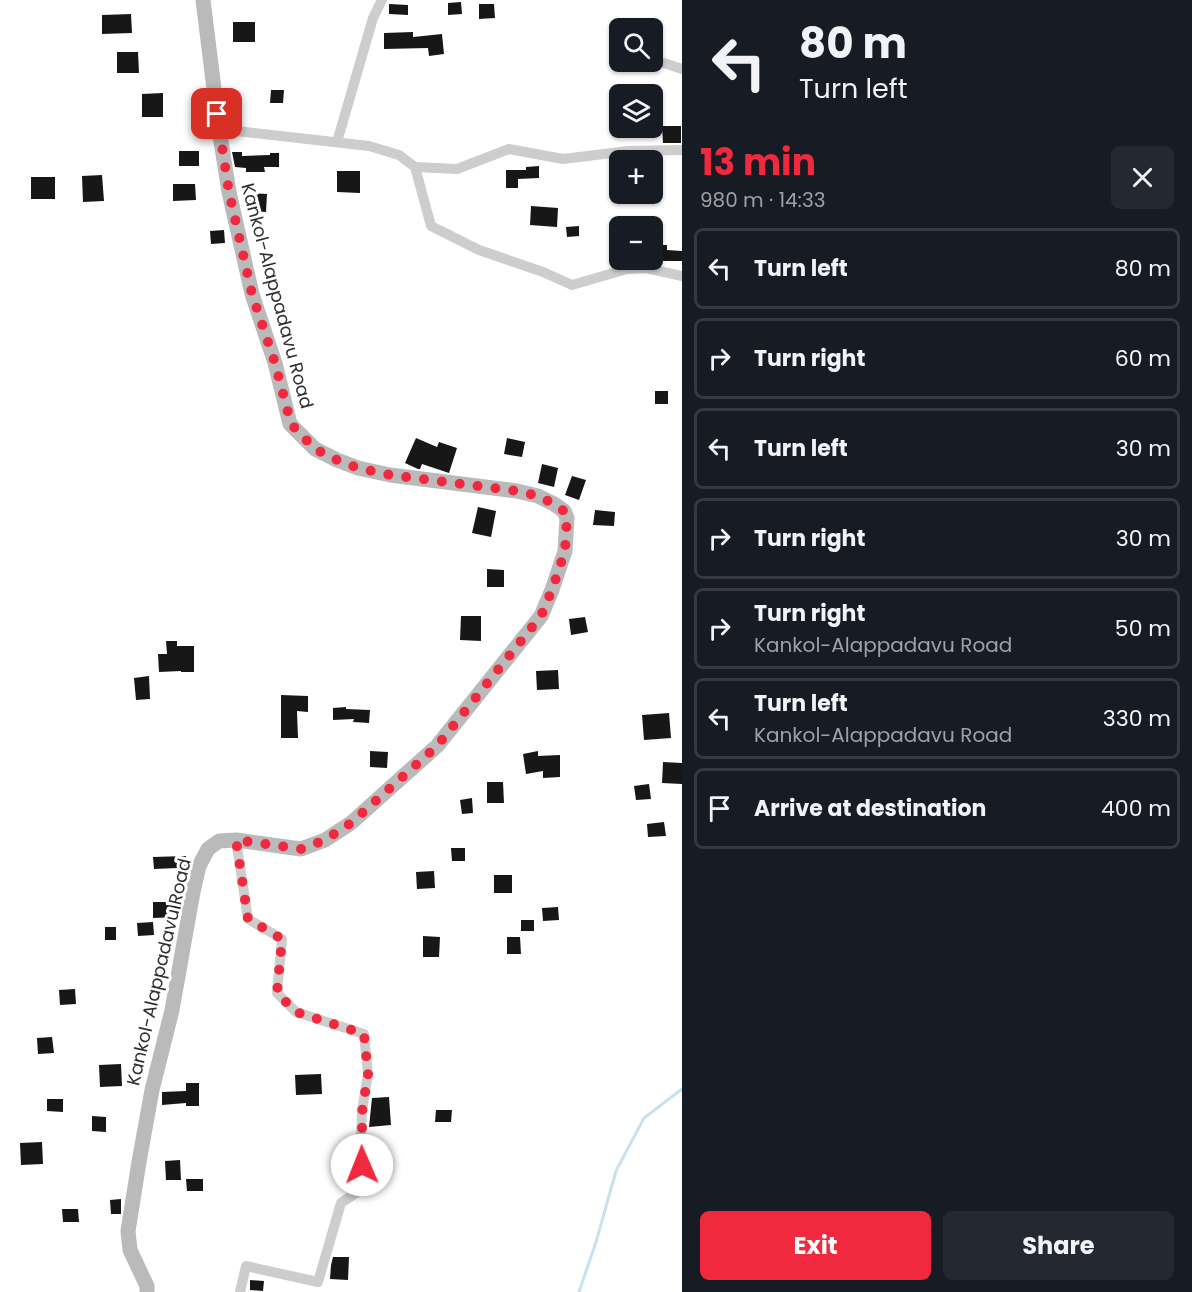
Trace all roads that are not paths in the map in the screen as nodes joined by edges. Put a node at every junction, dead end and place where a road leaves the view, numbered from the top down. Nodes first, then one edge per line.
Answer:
1 (202, 0) edge
2 (382, 0) edge
3 (663, 63) edge
4 (682, 69) edge
5 (219, 129) junction
6 (338, 142) junction
7 (682, 150) edge
8 (415, 167) junction
9 (682, 276) edge
10 (236, 840) junction
11 (147, 1292) edge
12 (240, 1292) edge

1 - 5 main road, Kankol-Alappadavu Road
2 - 6 street
3 - 4 street
5 - 6 street
5 - 10 main road, Kankol-Alappadavu Road
6 - 8 street
7 - 8 street
8 - 9 street
10 - 11 main road, Kankol-Alappadavu Road
10 - 12 street

